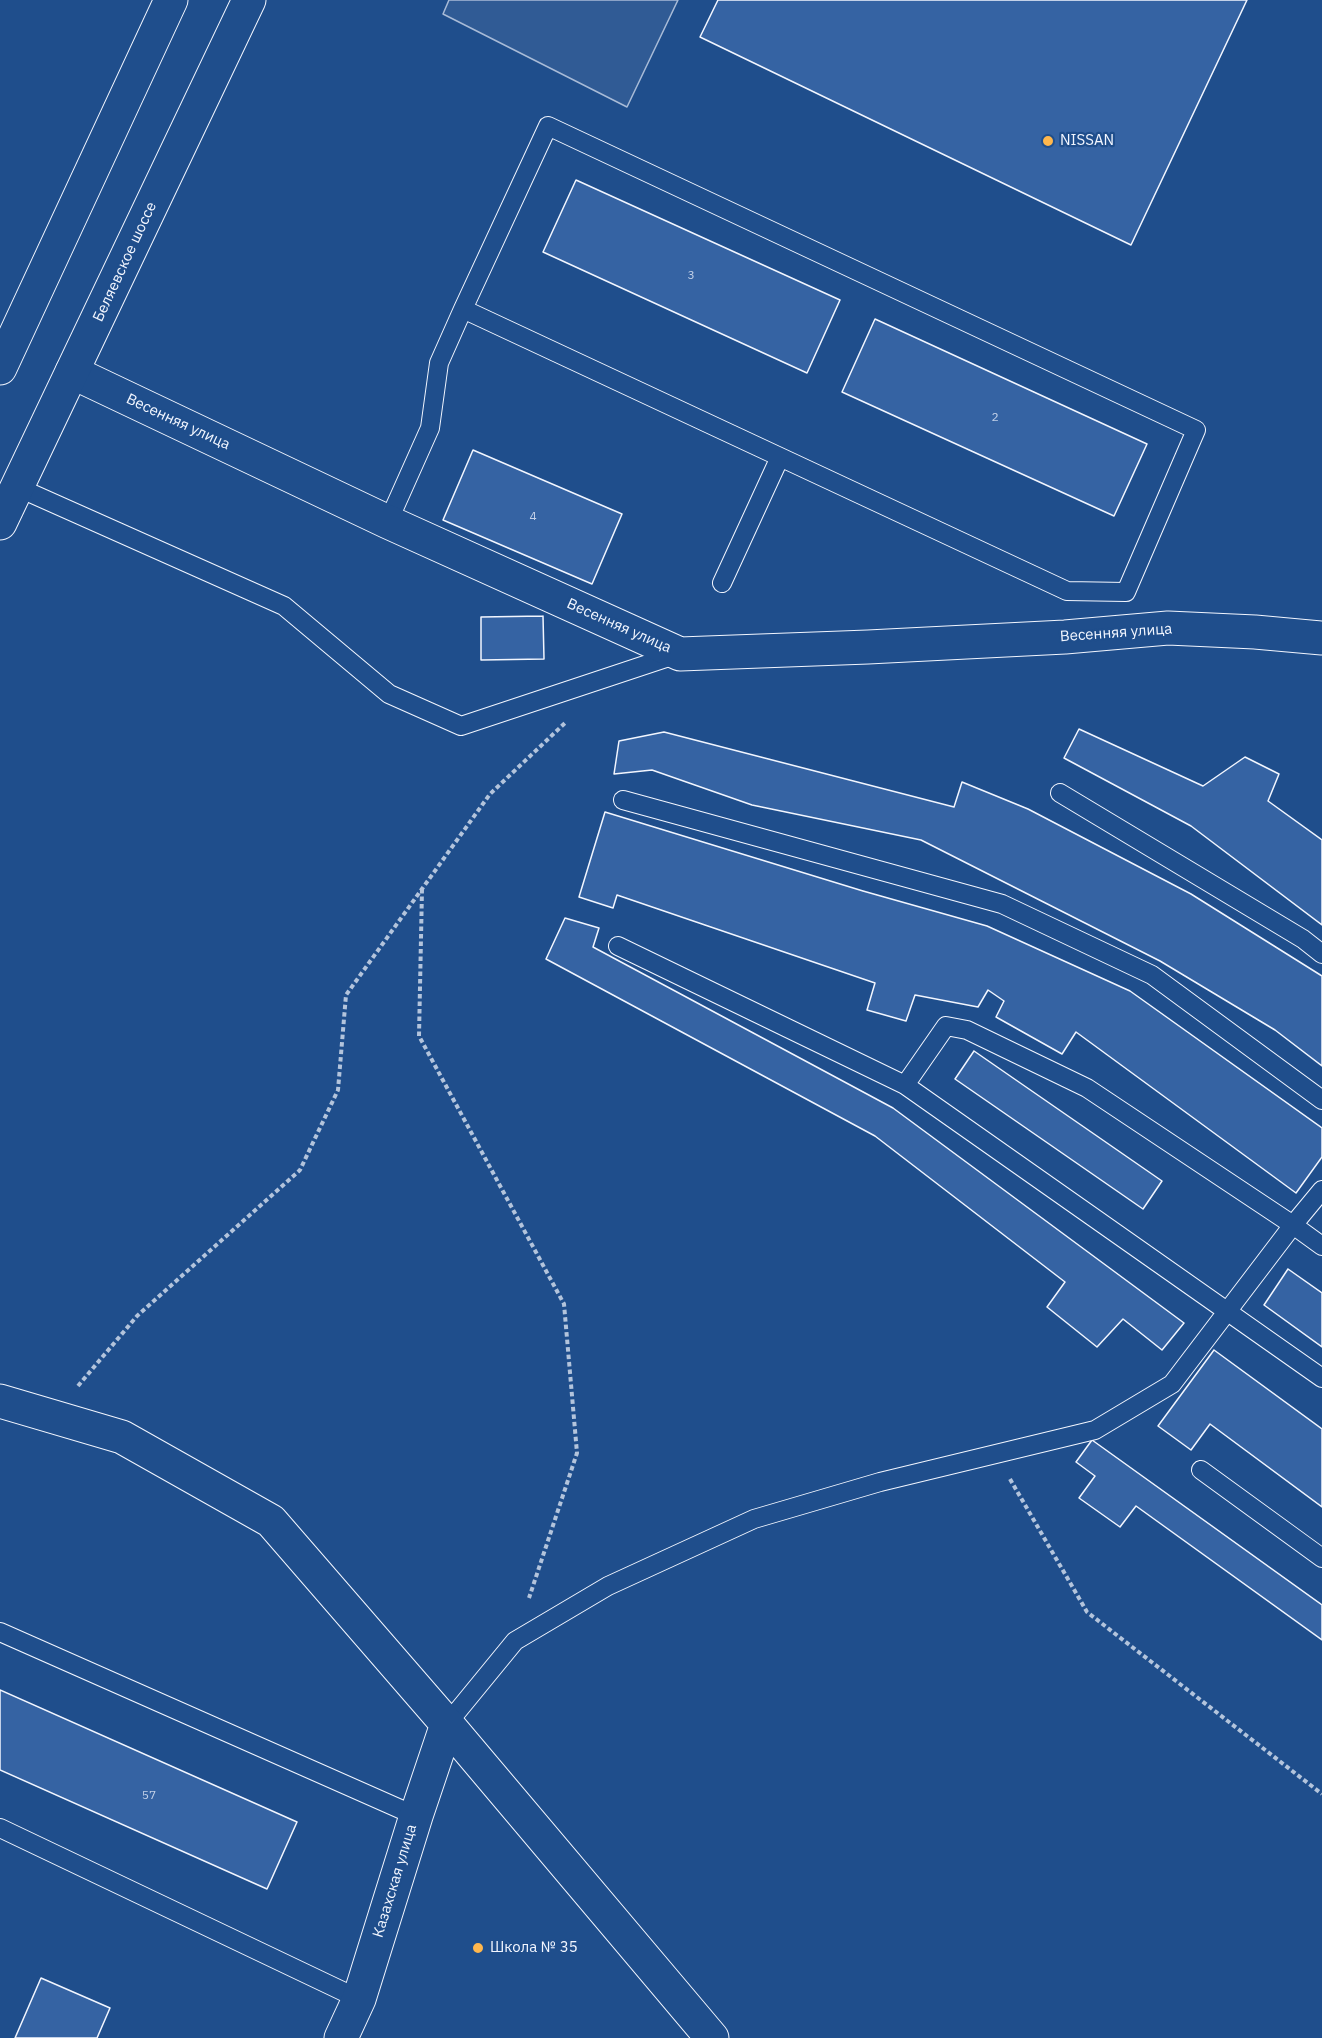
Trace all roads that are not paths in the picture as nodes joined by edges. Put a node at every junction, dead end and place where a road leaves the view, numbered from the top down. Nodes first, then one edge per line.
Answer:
1 (171, 0) edge
2 (249, 0) edge
3 (463, 309) junction
4 (0, 368) edge
5 (72, 372) junction
6 (780, 457) junction
7 (17, 487) junction
8 (388, 522) junction
9 (0, 524) edge
10 (722, 583) dead end
11 (1322, 638) edge
12 (680, 654) junction
13 (1060, 792) dead end
14 (623, 800) dead end
15 (618, 945) dead end
16 (1322, 954) edge
17 (905, 1085) junction
18 (1322, 1100) edge
19 (1322, 1190) edge
20 (1293, 1225) junction
21 (1322, 1246) edge
22 (1228, 1311) junction
23 (1322, 1378) edge
24 (0, 1401) edge
25 (1201, 1470) dead end
26 (1322, 1558) edge
27 (0, 1632) edge
28 (447, 1724) junction
29 (416, 1816) junction
30 (0, 1828) edge
31 (359, 1999) junction
32 (341, 2038) edge
33 (712, 2038) edge

1 - 4 street
2 - 5 street, Беляевское шоссе
3 - 6 lane
3 - 6 lane
3 - 8 lane
5 - 7 street, Беляевское шоссе
5 - 8 street, Весенняя улица
6 - 10 lane
7 - 9 street, Беляевское шоссе
7 - 12 lane
8 - 12 street, Весенняя улица
11 - 12 street, Весенняя улица
13 - 16 lane
14 - 18 lane
15 - 17 lane
17 - 20 lane
17 - 22 lane
19 - 20 lane
20 - 21 lane
20 - 22 lane
22 - 23 lane
22 - 28 lane
24 - 28 street
25 - 26 lane
27 - 29 lane
28 - 29 street, Казахская улица
28 - 33 street
29 - 31 street, Казахская улица
30 - 31 lane
31 - 32 street, Казахская улица

